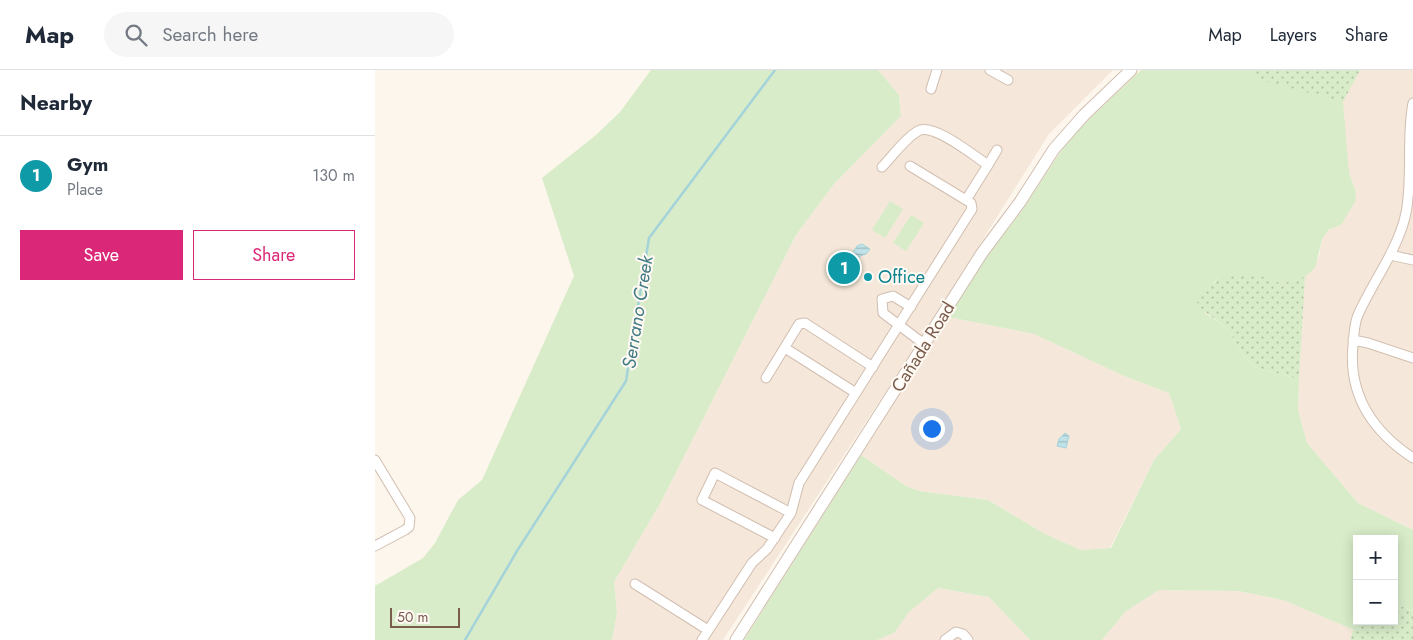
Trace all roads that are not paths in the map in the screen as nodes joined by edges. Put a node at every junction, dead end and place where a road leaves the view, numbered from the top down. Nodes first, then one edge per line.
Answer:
1 (937, 70) edge
2 (990, 70) edge
3 (1131, 70) edge
4 (1007, 80) dead end
5 (931, 89) dead end
6 (1413, 103) edge
7 (997, 150) dead end
8 (988, 165) junction
9 (910, 166) dead end
10 (882, 167) dead end
11 (1412, 167) edge
12 (965, 200) junction
13 (1390, 255) junction
14 (1413, 260) edge
15 (911, 307) junction
16 (899, 325) junction
17 (1353, 340) junction
18 (925, 344) junction
19 (785, 348) junction
20 (1413, 358) edge
21 (873, 367) junction
22 (766, 378) dead end
23 (856, 393) junction
24 (1413, 458) edge
25 (375, 460) edge
26 (791, 513) junction
27 (775, 538) junction
28 (375, 546) edge
29 (635, 584) dead end
30 (708, 630) junction
31 (702, 640) edge
32 (736, 640) edge
33 (945, 640) edge
34 (968, 640) edge

1 - 5 street
2 - 4 street
3 - 18 street, Cañada Road
6 - 11 street
7 - 8 street
8 - 10 street
8 - 12 street
9 - 12 street
11 - 13 street
12 - 15 street
13 - 14 street
13 - 17 street
15 - 16 street
15 - 16 street
16 - 18 street
16 - 21 street
17 - 20 street
17 - 24 street
18 - 32 street, Cañada Road
19 - 21 street
19 - 22 street
19 - 23 street
21 - 23 street
23 - 26 street
25 - 28 street
26 - 27 street
26 - 27 street
27 - 30 street
29 - 30 street
30 - 31 street
33 - 34 street

